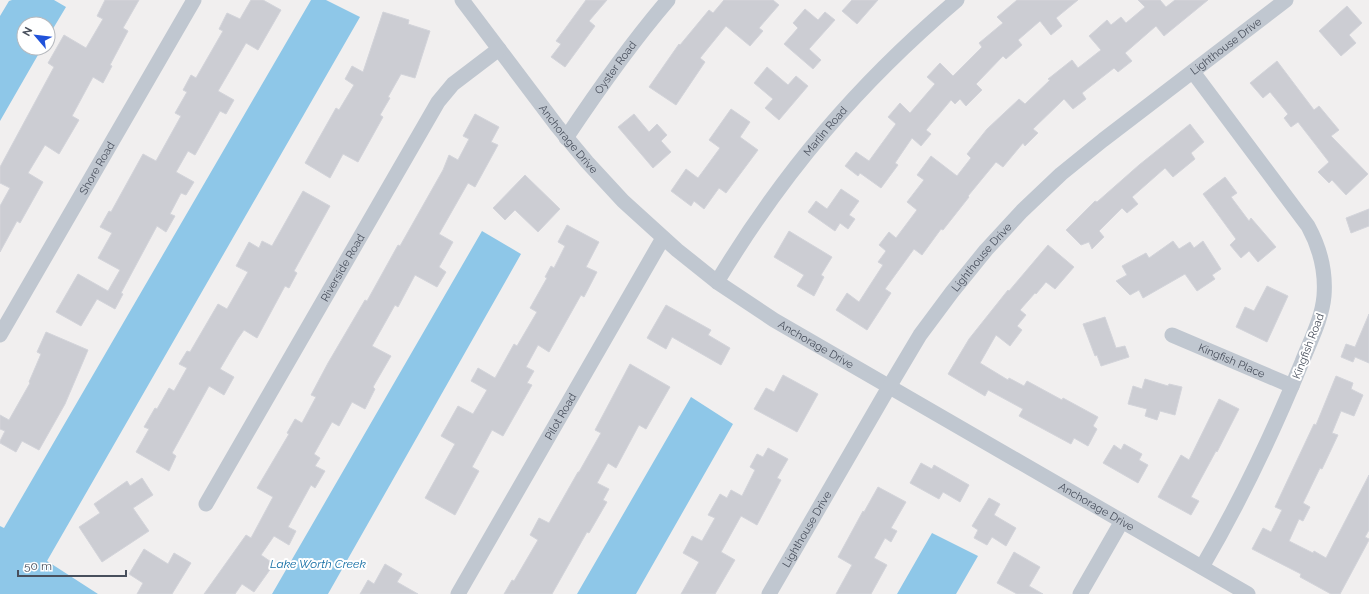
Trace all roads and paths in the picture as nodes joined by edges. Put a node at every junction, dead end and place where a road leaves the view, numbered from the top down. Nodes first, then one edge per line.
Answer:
1 (194, 0) edge
2 (462, 0) edge
3 (668, 0) edge
4 (957, 0) edge
5 (1286, 0) edge
6 (499, 49) junction
7 (1193, 72) junction
8 (566, 138) junction
9 (663, 238) junction
10 (717, 282) junction
11 (1172, 335) dead end
12 (0, 336) edge
13 (1292, 386) junction
14 (888, 387) junction
15 (206, 504) dead end
16 (1122, 521) junction
17 (1202, 567) junction
18 (458, 594) edge
19 (769, 594) edge
20 (1080, 594) edge
21 (1248, 594) edge

1 - 12 street, Shore Road
2 - 6 street, Anchorage Drive
3 - 8 street, Oyster Road
4 - 10 street, Marlin Road
5 - 7 street, Lighthouse Drive
6 - 8 street, Anchorage Drive
6 - 15 street, Riverside Road
7 - 13 street, Kingfish Road
7 - 14 street, Lighthouse Drive
8 - 9 street, Anchorage Drive
9 - 10 street, Anchorage Drive
9 - 18 street, Pilot Road
10 - 14 street, Anchorage Drive
11 - 13 street, Kingfish Place
13 - 17 street, Kingfish Road
14 - 16 street, Anchorage Drive
14 - 19 street, Lighthouse Drive
16 - 17 street, Anchorage Drive
16 - 20 street
17 - 21 street, Anchorage Drive

